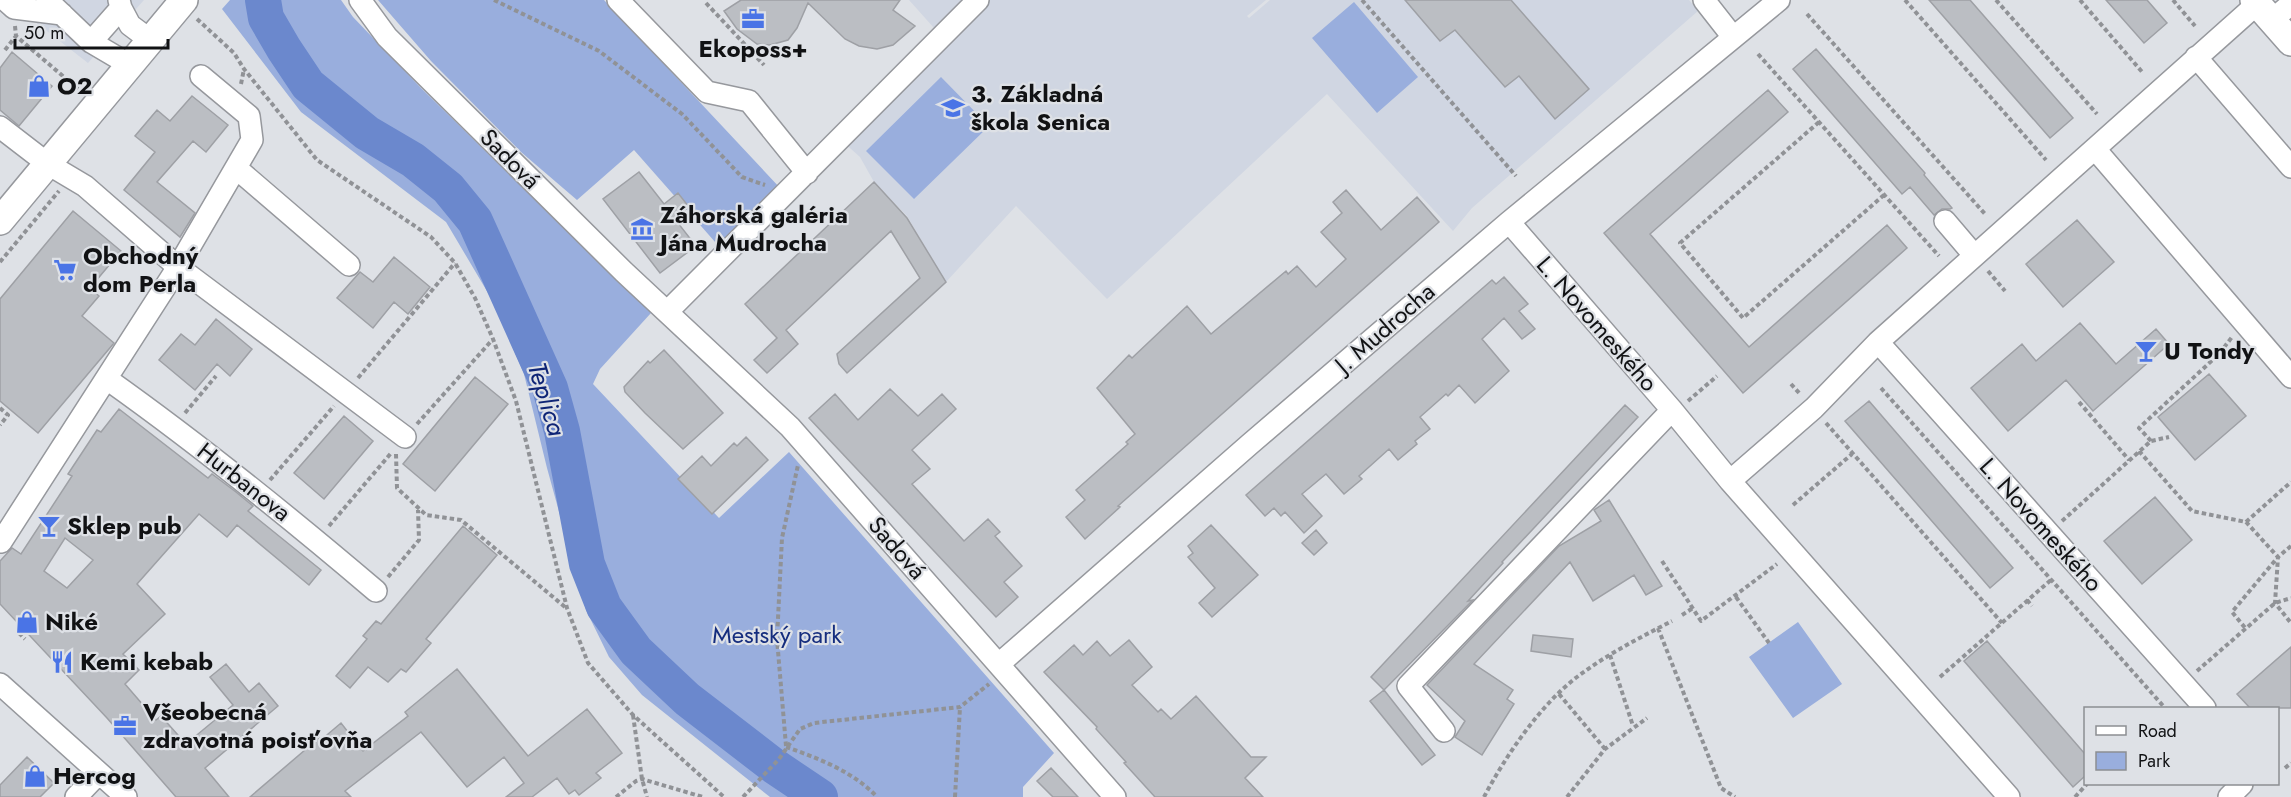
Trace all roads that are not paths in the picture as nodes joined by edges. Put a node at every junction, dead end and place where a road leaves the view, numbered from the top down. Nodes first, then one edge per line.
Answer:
1 (360, 0) edge
2 (618, 0) edge
3 (978, 0) edge
4 (1704, 0) edge
5 (1779, 0) edge
6 (10, 4) edge
7 (120, 4) edge
8 (55, 7) edge
9 (2268, 7) edge
10 (191, 10) edge
11 (1733, 37) junction
12 (150, 40) junction
13 (91, 42) junction
14 (2291, 42) edge
15 (2196, 57) junction
16 (130, 65) junction
17 (201, 76) dead end
18 (0, 127) edge
19 (2095, 149) junction
20 (48, 164) junction
21 (2291, 167) edge
22 (236, 168) junction
23 (807, 173) junction
24 (1945, 220) dead end
25 (0, 221) edge
26 (1509, 222) junction
27 (1974, 255) junction
28 (349, 265) dead end
29 (178, 267) junction
30 (667, 312) junction
31 (1878, 342) junction
32 (2291, 378) edge
33 (107, 379) junction
34 (1672, 410) junction
35 (401, 442) road end
36 (1730, 481) junction
37 (1, 542) edge
38 (376, 591) road end
39 (995, 673) junction
40 (0, 684) edge
41 (2204, 707) edge
42 (1444, 731) dead end
43 (99, 773) junction
44 (76, 797) edge
45 (126, 797) edge
46 (1115, 797) edge
47 (2009, 797) edge

1 - 30 street, Sadová
2 - 23 street
3 - 23 street
4 - 11 street
5 - 11 street, J. Mudrocha
6 - 8 street
7 - 12 street
7 - 13 street
8 - 13 street
9 - 14 main road
9 - 15 street
10 - 12 main road
11 - 26 street, J. Mudrocha
12 - 16 main road
13 - 16 street
15 - 19 street
15 - 21 street
16 - 20 main road
17 - 22 street
18 - 20 street
19 - 27 street
19 - 32 street
20 - 25 main road
20 - 29 street
22 - 28 street
22 - 29 street
23 - 30 street
24 - 27 street
26 - 34 street, L. Novomeského
26 - 39 street, J. Mudrocha
27 - 31 street
29 - 33 street
29 - 35 street
30 - 39 street, Sadová
31 - 36 street
31 - 41 street, L. Novomeského
33 - 37 street
33 - 38 street, Hurbanova
34 - 36 street, L. Novomeského
34 - 42 street
36 - 47 street, L. Novomeského
39 - 46 street, Sadová
40 - 43 street
43 - 44 street
43 - 45 street

